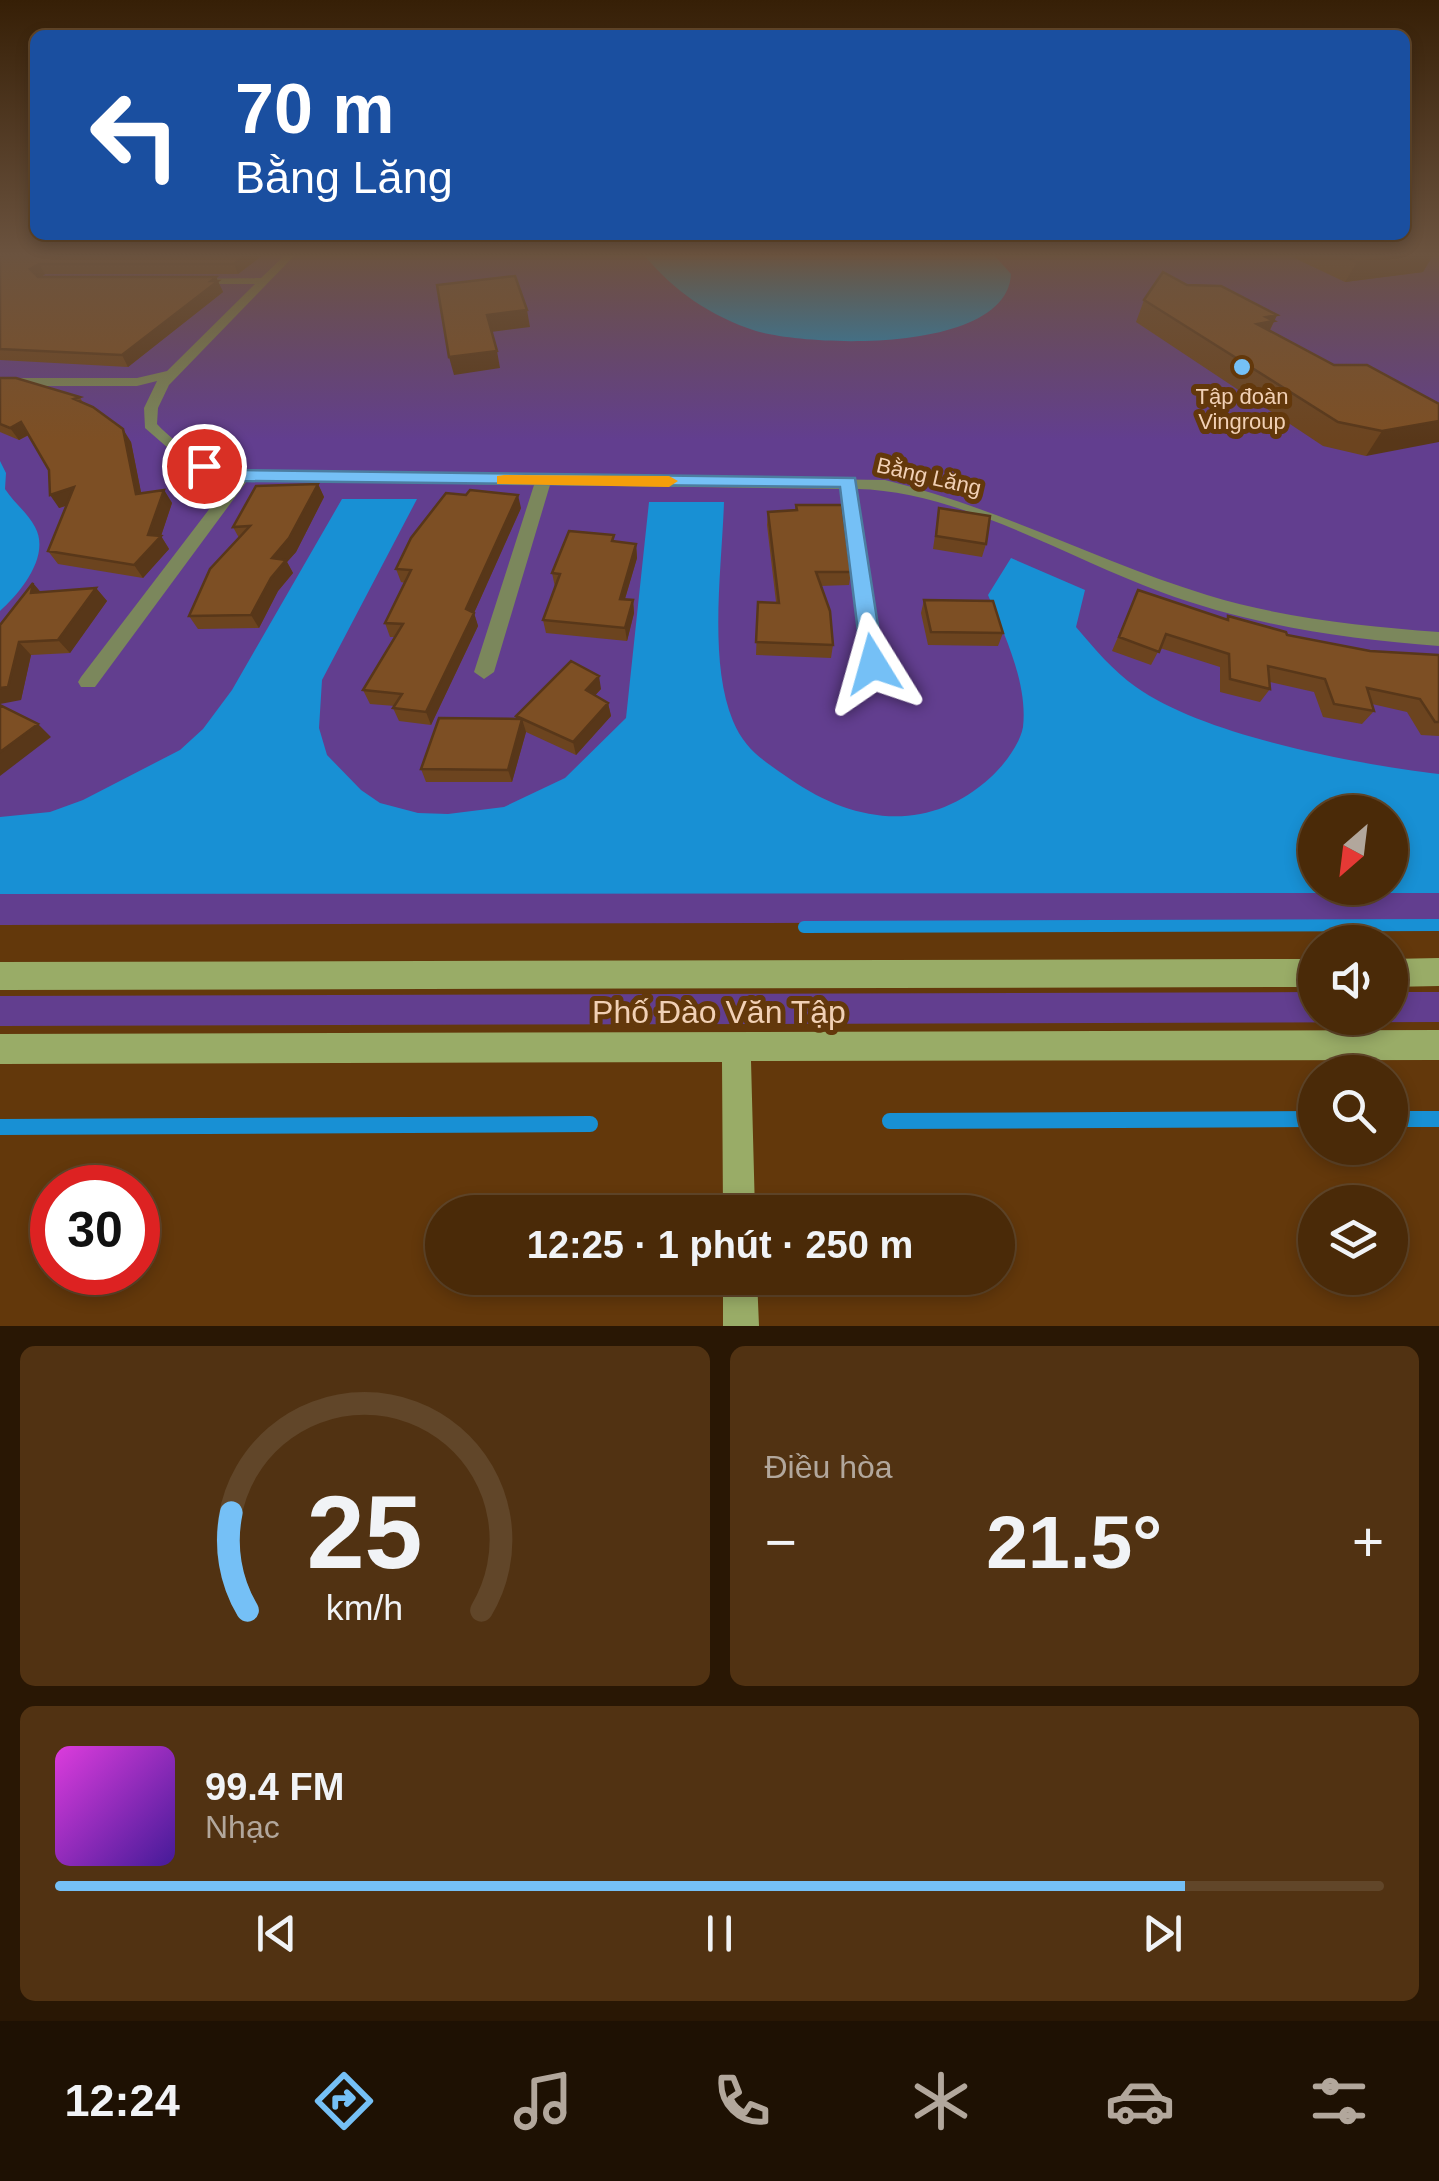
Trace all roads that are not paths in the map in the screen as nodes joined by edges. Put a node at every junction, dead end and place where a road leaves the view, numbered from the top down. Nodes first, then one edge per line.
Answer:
1 (229, 317) edge
2 (172, 374) junction
3 (0, 382) edge
4 (137, 382) junction
5 (160, 388) junction
6 (243, 476) junction
7 (543, 481) junction
8 (848, 482) junction
9 (1439, 638) edge
10 (873, 664) dead end
11 (484, 672) dead end
12 (88, 682) dead end
13 (1408, 972) edge
14 (1439, 972) edge
15 (1298, 973) edge
16 (0, 976) edge
17 (1439, 1044) edge
18 (736, 1046) junction
19 (0, 1049) edge
20 (738, 1195) edge
21 (740, 1295) edge
22 (740, 1326) edge

1 - 2 street
2 - 4 street
2 - 5 street
3 - 4 street
4 - 5 street
5 - 6 street, Bằng Lăng
6 - 7 street, Bằng Lăng
6 - 12 street
7 - 8 street, Bằng Lăng
7 - 11 street
8 - 9 street, Bằng Lăng
8 - 10 street
13 - 14 main road
15 - 16 main road, Phố Đào Văn Tập
17 - 18 main road, Phố Đào Văn Tập
18 - 19 main road, Phố Đào Văn Tập
18 - 20 main road
21 - 22 main road

